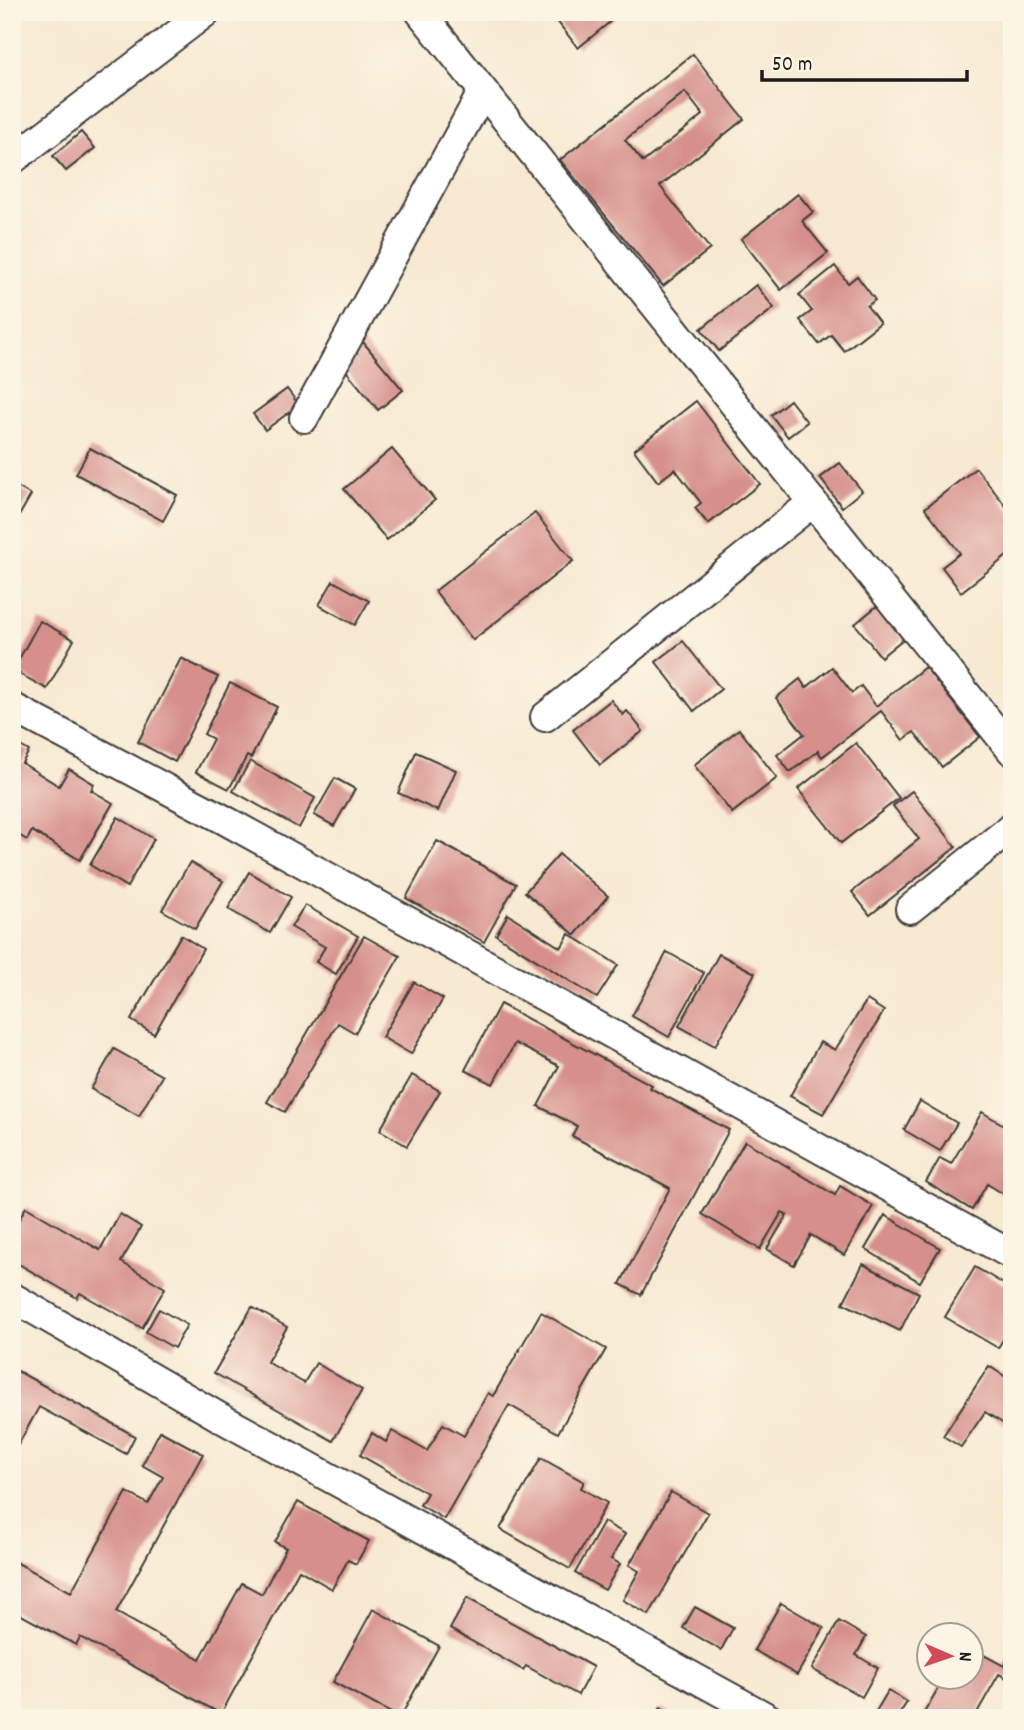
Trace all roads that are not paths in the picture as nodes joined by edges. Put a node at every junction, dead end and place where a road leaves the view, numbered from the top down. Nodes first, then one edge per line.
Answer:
1 (206, 12) edge
2 (420, 12) edge
3 (483, 91) junction
4 (12, 160) edge
5 (304, 418) dead end
6 (813, 502) junction
7 (12, 707) edge
8 (545, 717) dead end
9 (1012, 751) edge
10 (1012, 827) edge
11 (910, 909) dead end
12 (1012, 1255) edge
13 (12, 1297) edge
14 (768, 1718) edge

1 - 4 street
2 - 3 street
3 - 5 street
3 - 6 street
6 - 8 street
6 - 9 street
7 - 12 street
10 - 11 street
13 - 14 street

